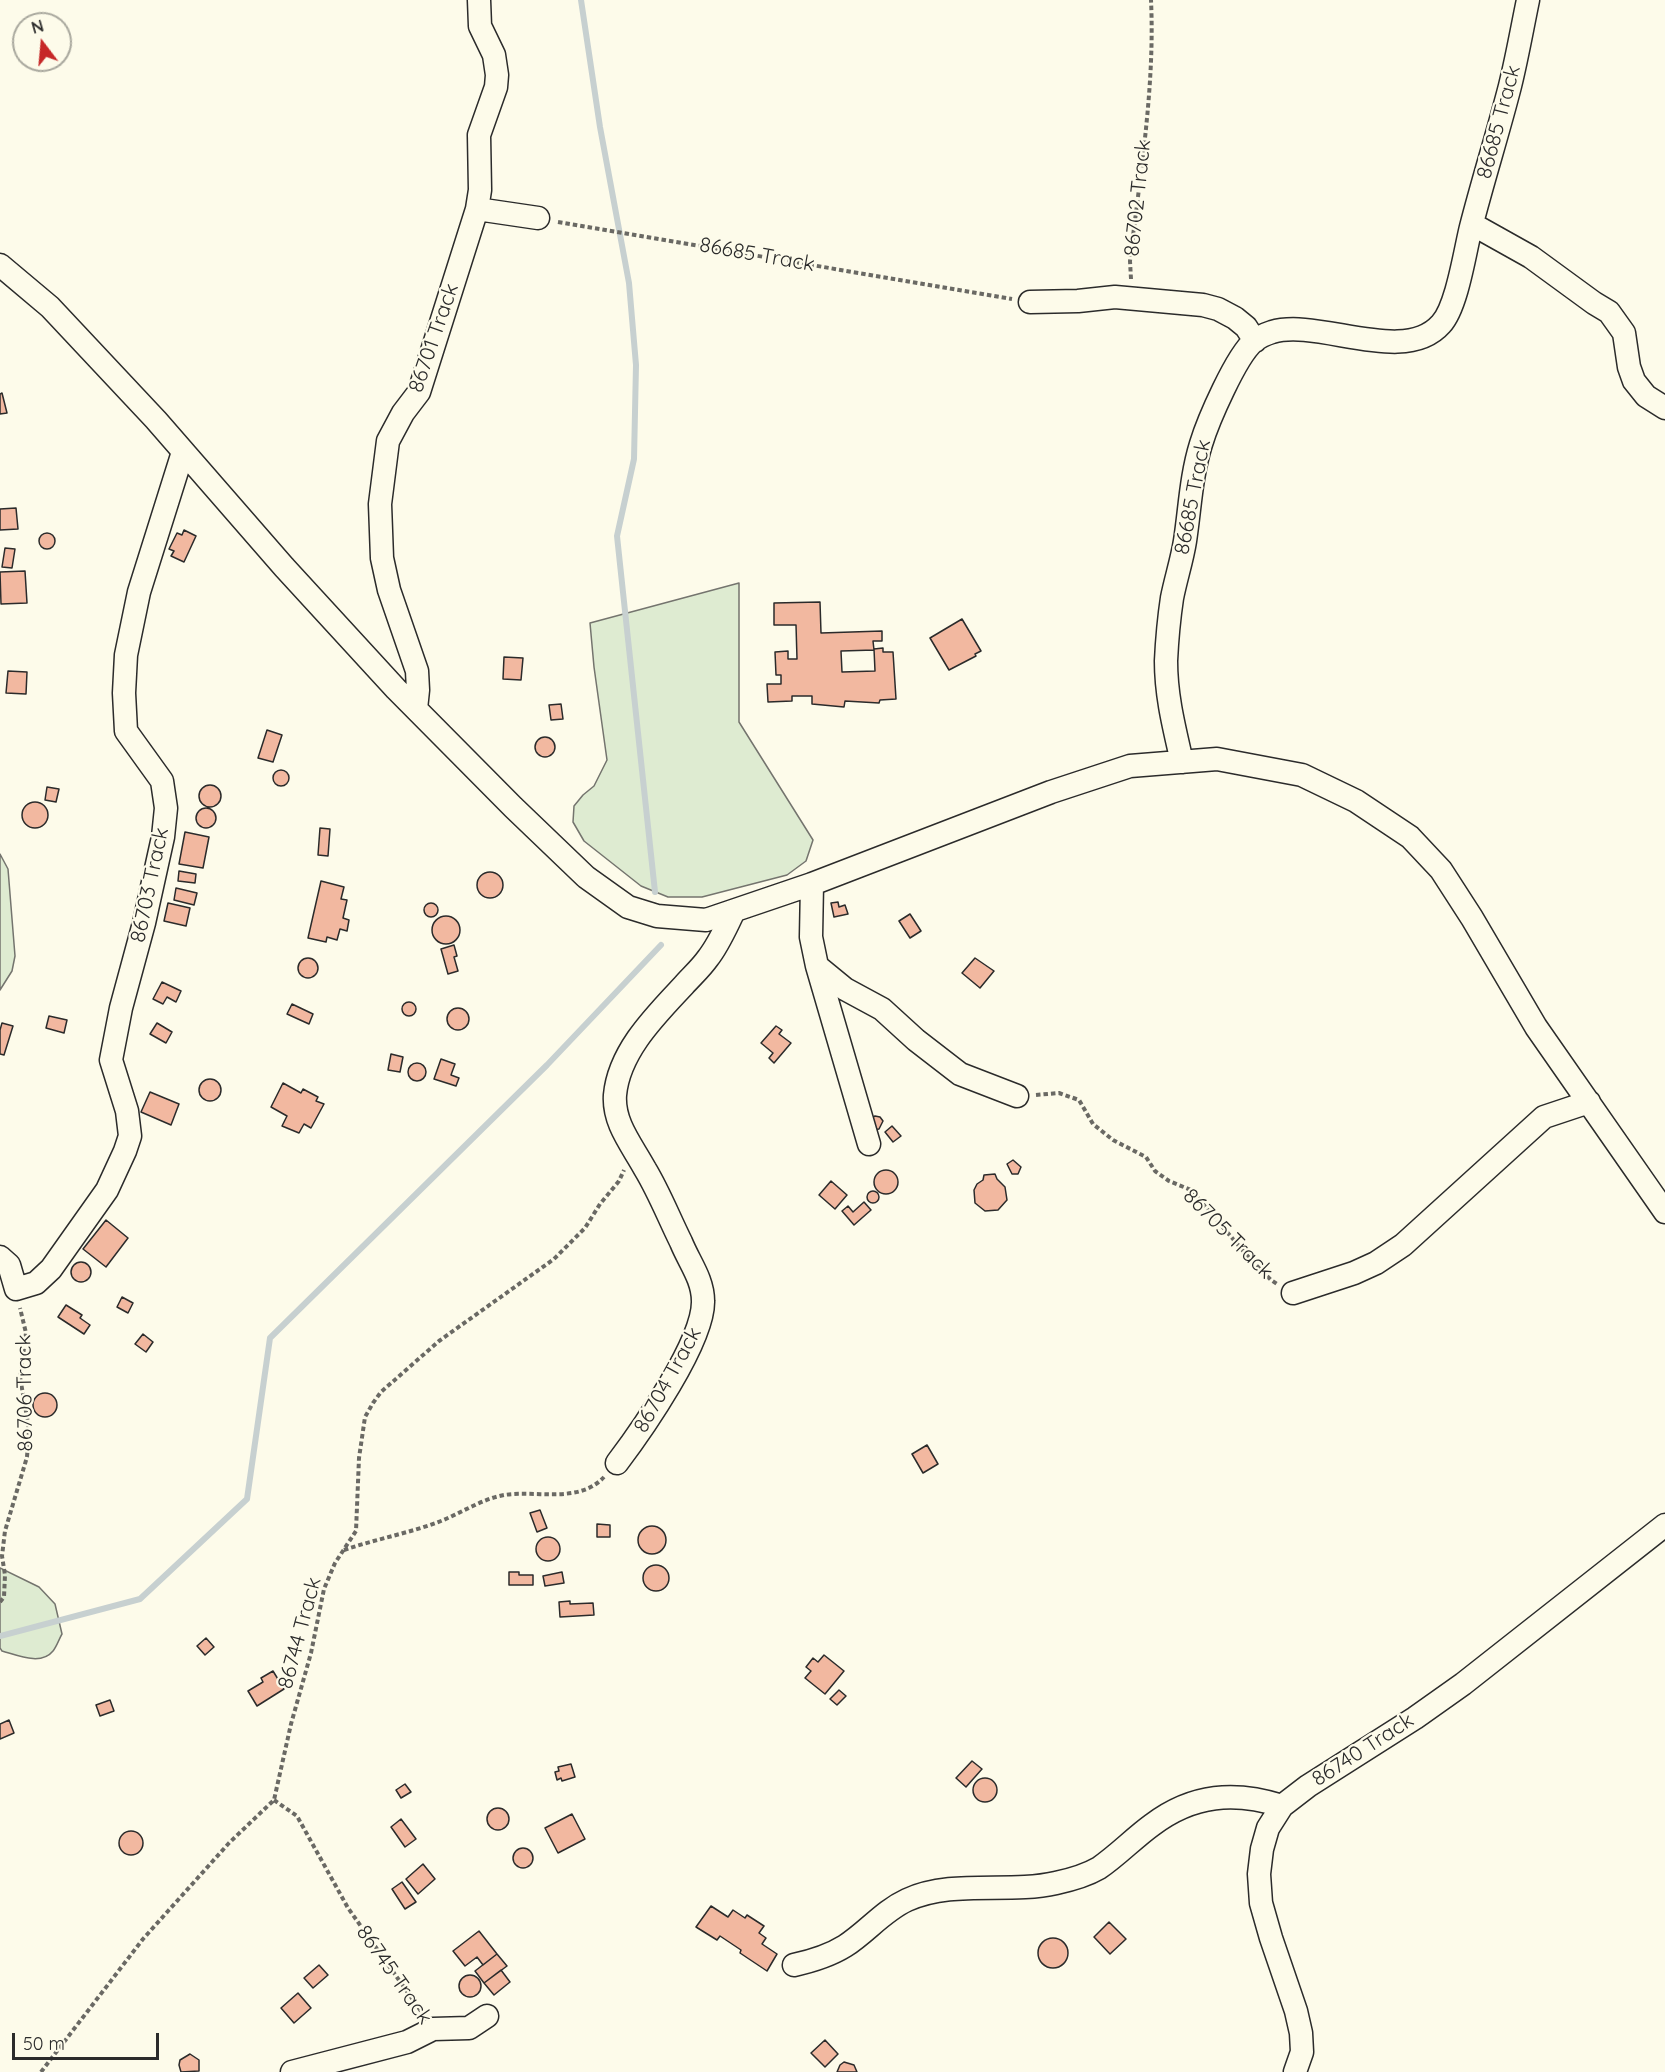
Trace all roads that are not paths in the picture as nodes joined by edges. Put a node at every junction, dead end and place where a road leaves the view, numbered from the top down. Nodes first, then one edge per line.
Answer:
1 (479, 0) edge
2 (1528, 0) edge
3 (477, 209) junction
4 (538, 218) road end
5 (1472, 224) junction
6 (0, 265) edge
7 (1030, 302) road end
8 (1250, 334) junction
9 (1665, 408) edge
10 (183, 452) junction
11 (416, 709) junction
12 (1182, 762) junction
13 (812, 884) junction
14 (735, 911) junction
15 (817, 966) junction
16 (1017, 1096) road end
17 (1589, 1102) junction
18 (869, 1144) dead end
19 (1665, 1212) edge
20 (0, 1257) edge
21 (1293, 1293) road end
22 (617, 1463) road end
23 (1665, 1525) edge
24 (1282, 1806) junction
25 (794, 1965) dead end
26 (487, 2016) dead end
27 (292, 2072) edge
28 (1295, 2072) edge

1 - 3 street, 86701 Track
2 - 5 street, 86685 Track
3 - 4 street
3 - 11 street, 86701 Track
5 - 8 street, 86685 Track
5 - 9 street
6 - 10 street
7 - 8 street
8 - 12 street, 86685 Track
10 - 11 street
10 - 20 street, 86703 Track
11 - 14 street
12 - 13 street
12 - 17 street
13 - 14 street
13 - 15 street
14 - 22 street, 86704 Track
15 - 16 street
15 - 18 street
17 - 19 street
17 - 21 street, 86705 Track
23 - 24 street, 86740 Track
24 - 25 street
24 - 28 street, 86740 Track
26 - 27 street, 86745 Track

